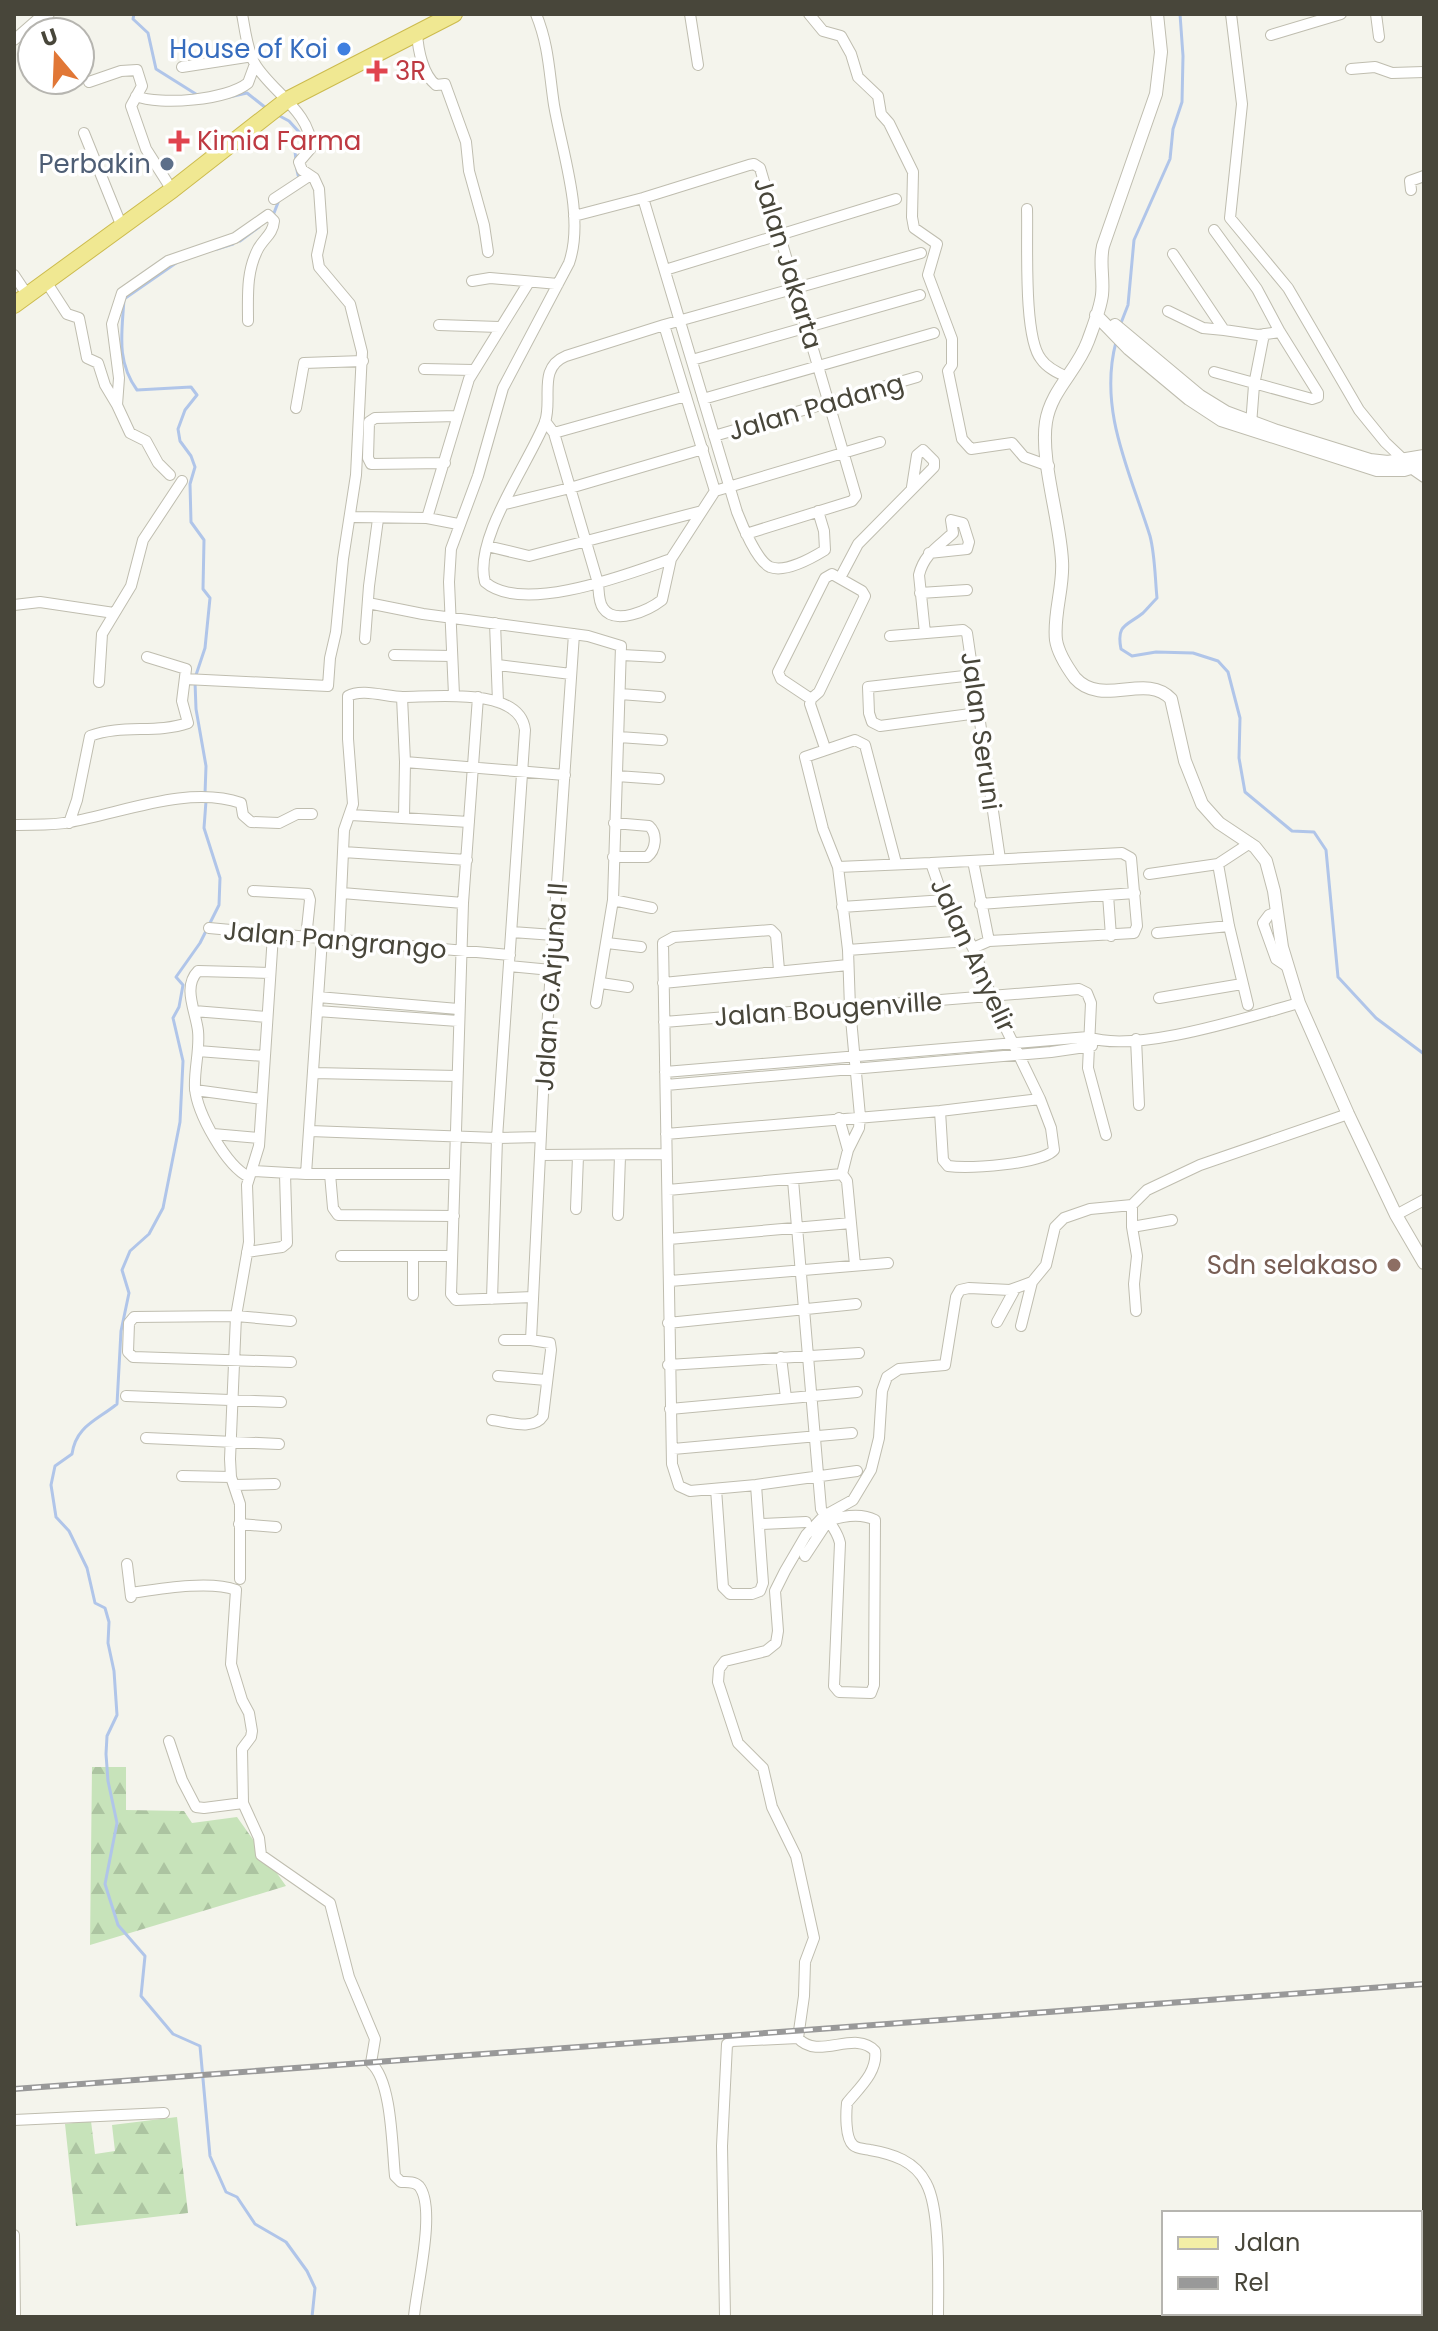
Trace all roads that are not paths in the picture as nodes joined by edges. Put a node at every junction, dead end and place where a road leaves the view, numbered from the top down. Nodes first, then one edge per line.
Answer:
1 (49, 14) edge
2 (242, 14) edge
3 (454, 14) edge
4 (536, 14) edge
5 (690, 14) edge
6 (809, 14) edge
7 (1157, 14) edge
8 (1231, 14) edge
9 (1341, 14) edge
10 (1376, 14) edge
11 (1325, 17) edge
12 (417, 33) junction
13 (1271, 35) dead end
14 (1379, 37) dead end
15 (14, 40) edge
16 (254, 60) junction
17 (698, 65) dead end
18 (182, 67) dead end
19 (1351, 69) dead end
20 (1424, 72) edge
21 (96, 80) edge
22 (136, 96) junction
23 (287, 100) junction
24 (84, 133) dead end
25 (309, 176) junction
26 (1424, 176) edge
27 (172, 190) junction
28 (1411, 190) dead end
29 (643, 198) junction
30 (274, 199) dead end
31 (896, 199) dead end
32 (1027, 209) dead end
33 (574, 216) junction
34 (122, 227) junction
35 (1214, 230) dead end
36 (781, 235) junction
37 (488, 252) dead end
38 (921, 253) dead end
39 (1173, 254) dead end
40 (665, 270) junction
41 (14, 275) edge
42 (472, 281) dead end
43 (529, 282) junction
44 (47, 283) junction
45 (558, 284) junction
46 (796, 288) junction
47 (920, 295) dead end
48 (21, 300) edge
49 (1168, 311) dead end
50 (1097, 312) junction
51 (248, 321) dead end
52 (682, 321) junction
53 (439, 325) dead end
54 (664, 325) junction
55 (808, 326) junction
56 (499, 327) junction
57 (1224, 330) junction
58 (1280, 332) junction
59 (934, 333) dead end
60 (1264, 334) junction
61 (692, 360) junction
62 (363, 361) junction
63 (819, 365) junction
64 (424, 369) dead end
65 (473, 370) junction
66 (1214, 372) dead end
67 (917, 377) dead end
68 (1067, 377) junction
69 (1254, 385) junction
70 (686, 396) junction
71 (703, 399) junction
72 (831, 402) junction
73 (117, 405) junction
74 (296, 408) dead end
75 (457, 416) junction
76 (545, 421) junction
77 (1251, 427) junction
78 (554, 433) junction
79 (714, 436) junction
80 (880, 442) dead end
81 (703, 449) junction
82 (845, 451) junction
83 (1424, 456) edge
84 (445, 463) junction
85 (1413, 464) edge
86 (1049, 466) junction
87 (170, 475) dead end
88 (1424, 477) edge
89 (182, 481) dead end
90 (729, 486) junction
91 (912, 487) dead end
92 (570, 488) junction
93 (715, 491) junction
94 (505, 504) junction
95 (702, 511) junction
96 (818, 511) junction
97 (354, 517) dead end
98 (427, 518) junction
99 (378, 519) junction
100 (458, 524) junction
101 (746, 534) junction
102 (585, 542) junction
103 (487, 546) junction
104 (929, 553) dead end
105 (671, 559) junction
106 (840, 578) junction
107 (598, 583) junction
108 (967, 590) dead end
109 (920, 593) junction
110 (368, 603) junction
111 (14, 605) edge
112 (114, 613) junction
113 (451, 617) junction
114 (495, 623) junction
115 (925, 633) junction
116 (574, 634) junction
117 (890, 636) dead end
118 (365, 639) dead end
119 (394, 655) dead end
120 (622, 655) junction
121 (452, 656) junction
122 (147, 657) dead end
123 (660, 657) dead end
124 (498, 665) junction
125 (571, 674) junction
126 (973, 675) junction
127 (185, 679) junction
128 (99, 682) dead end
129 (620, 694) junction
130 (454, 695) junction
131 (402, 697) junction
132 (478, 697) junction
133 (660, 697) dead end
134 (811, 699) junction
135 (498, 702) junction
136 (978, 713) junction
137 (619, 737) junction
138 (662, 740) dead end
139 (825, 748) junction
140 (405, 762) junction
141 (473, 768) junction
142 (522, 771) junction
143 (565, 775) junction
144 (617, 776) junction
145 (659, 779) dead end
146 (312, 814) dead end
147 (351, 815) junction
148 (404, 817) junction
149 (469, 822) junction
150 (69, 823) junction
151 (614, 823) junction
152 (14, 825) edge
153 (1250, 843) junction
154 (343, 852) junction
155 (613, 857) junction
156 (1000, 859) junction
157 (467, 860) junction
158 (973, 861) junction
159 (896, 863) junction
160 (939, 863) junction
161 (1218, 864) junction
162 (838, 867) junction
163 (1149, 874) dead end
164 (253, 891) dead end
165 (342, 893) junction
166 (1135, 893) junction
167 (1108, 895) junction
168 (613, 900) junction
169 (945, 900) junction
170 (463, 903) junction
171 (980, 904) junction
172 (842, 907) junction
173 (652, 908) dead end
174 (1229, 926) junction
175 (209, 928) dead end
176 (512, 932) junction
177 (1157, 933) dead end
178 (273, 935) junction
179 (554, 935) junction
180 (1111, 936) junction
181 (306, 938) junction
182 (322, 939) junction
183 (339, 939) junction
184 (607, 943) junction
185 (978, 944) junction
186 (641, 947) dead end
187 (848, 950) junction
188 (461, 951) junction
189 (509, 960) junction
190 (848, 965) junction
191 (551, 970) junction
192 (779, 970) junction
193 (270, 973) junction
194 (601, 983) junction
195 (663, 983) junction
196 (1242, 984) junction
197 (628, 987) dead end
198 (991, 996) junction
199 (318, 997) junction
200 (1159, 998) dead end
201 (383, 1002) junction
202 (596, 1003) dead end
203 (1299, 1003) junction
204 (1248, 1005) dead end
205 (850, 1008) junction
206 (458, 1009) junction
207 (194, 1011) junction
208 (317, 1011) junction
209 (383, 1015) junction
210 (267, 1017) junction
211 (458, 1021) junction
212 (664, 1022) junction
213 (1136, 1039) junction
214 (1088, 1042) junction
215 (1015, 1043) junction
216 (956, 1047) junction
217 (198, 1051) junction
218 (1021, 1054) junction
219 (264, 1056) junction
220 (911, 1057) junction
221 (957, 1059) junction
222 (855, 1062) junction
223 (665, 1072) junction
224 (736, 1072) junction
225 (313, 1073) junction
226 (457, 1076) junction
227 (666, 1085) junction
228 (195, 1090) junction
229 (262, 1099) junction
230 (1040, 1099) junction
231 (1139, 1105) dead end
232 (940, 1111) junction
233 (1348, 1114) junction
234 (860, 1116) junction
235 (839, 1118) junction
236 (310, 1131) junction
237 (213, 1134) junction
238 (666, 1134) junction
239 (1106, 1135) dead end
240 (455, 1136) junction
241 (540, 1137) junction
242 (259, 1138) junction
243 (497, 1138) junction
244 (848, 1150) junction
245 (665, 1154) junction
246 (540, 1155) junction
247 (578, 1156) junction
248 (620, 1156) junction
249 (251, 1174) junction
250 (285, 1174) junction
251 (306, 1174) junction
252 (330, 1174) junction
253 (454, 1174) junction
254 (842, 1174) junction
255 (793, 1180) junction
256 (668, 1190) junction
257 (1424, 1200) edge
258 (1132, 1205) junction
259 (576, 1209) dead end
260 (618, 1215) dead end
261 (1396, 1215) junction
262 (454, 1216) junction
263 (1172, 1220) dead end
264 (851, 1223) junction
265 (1132, 1227) junction
266 (797, 1229) junction
267 (669, 1239) junction
268 (247, 1252) junction
269 (341, 1256) dead end
270 (452, 1256) junction
271 (413, 1257) junction
272 (888, 1263) dead end
273 (1424, 1263) edge
274 (855, 1265) junction
275 (800, 1271) junction
276 (670, 1281) junction
277 (1032, 1282) junction
278 (1015, 1289) junction
279 (413, 1295) dead end
280 (533, 1297) junction
281 (492, 1299) junction
282 (856, 1304) dead end
283 (803, 1310) junction
284 (1136, 1311) dead end
285 (236, 1316) junction
286 (291, 1321) dead end
287 (997, 1322) dead end
288 (668, 1323) junction
289 (1021, 1326) dead end
290 (504, 1340) dead end
291 (531, 1340) junction
292 (859, 1353) dead end
293 (808, 1355) junction
294 (781, 1357) junction
295 (235, 1360) junction
296 (291, 1362) dead end
297 (668, 1365) junction
298 (498, 1376) dead end
299 (546, 1380) junction
300 (857, 1392) dead end
301 (126, 1396) dead end
302 (812, 1396) junction
303 (786, 1398) junction
304 (234, 1401) junction
305 (281, 1402) dead end
306 (670, 1409) junction
307 (492, 1420) dead end
308 (852, 1433) dead end
309 (814, 1436) junction
310 (146, 1438) dead end
311 (230, 1441) junction
312 (279, 1444) dead end
313 (673, 1449) junction
314 (857, 1471) dead end
315 (182, 1476) dead end
316 (817, 1477) junction
317 (233, 1481) junction
318 (275, 1484) dead end
319 (756, 1485) junction
320 (716, 1489) junction
321 (826, 1518) junction
322 (806, 1522) dead end
323 (239, 1524) junction
324 (760, 1524) junction
325 (276, 1527) dead end
326 (805, 1556) dead end
327 (127, 1564) dead end
328 (237, 1584) junction
329 (169, 1741) dead end
330 (243, 1803) junction
331 (798, 2038) junction
332 (164, 2113) dead end
333 (14, 2120) edge
334 (14, 2235) edge
335 (15, 2317) edge
336 (414, 2317) edge
337 (725, 2317) edge
338 (938, 2317) edge

1 - 15 street
2 - 16 street
3 - 12 highway
4 - 33 street
5 - 17 street
6 - 86 street
7 - 50 street
8 - 85 street
9 - 11 street
10 - 14 street
11 - 13 street
12 - 23 highway
12 - 37 street
16 - 18 street
16 - 22 street
16 - 23 street
19 - 20 street
21 - 22 street
22 - 27 street
23 - 25 street
23 - 27 highway
24 - 34 street
25 - 30 street
25 - 62 street
26 - 28 street
27 - 34 highway
29 - 33 street, Jalan Jakarta
29 - 36 street, Jalan Jakarta
29 - 40 street
31 - 36 street
32 - 68 street
33 - 45 street
34 - 44 highway
35 - 58 street
36 - 40 street
36 - 46 street, Jalan Jakarta
38 - 46 street
39 - 57 street
40 - 52 street
41 - 48 street
42 - 43 street
43 - 45 street
43 - 56 street
44 - 48 highway
44 - 73 street
45 - 100 street
46 - 52 street
46 - 55 street, Jalan Jakarta
47 - 55 street
49 - 57 street
50 - 68 street
50 - 77 street
51 - 73 street
52 - 54 street
52 - 61 street
53 - 56 street
54 - 70 street
54 - 76 street
55 - 61 street
55 - 63 street, Jalan Jakarta
56 - 65 street
57 - 60 street
58 - 60 street
58 - 69 street
59 - 63 street
60 - 69 street
61 - 71 street
62 - 74 street
62 - 127 street
63 - 71 street
63 - 72 street, Jalan Jakarta
64 - 65 street
65 - 75 street
66 - 69 street
67 - 72 street, Jalan Padang
68 - 86 street
69 - 77 street
70 - 78 street
70 - 81 street
71 - 79 street
72 - 79 street, Jalan Padang
72 - 82 street, Jalan Jakarta
73 - 87 street
75 - 84 street
75 - 84 street
76 - 78 street
76 - 94 street
77 - 85 street
78 - 92 street
79 - 90 street
80 - 82 street
81 - 92 street
81 - 93 street
82 - 90 street
82 - 96 street, Jalan Jakarta
83 - 85 street
84 - 98 street
85 - 88 street
86 - 153 street
89 - 112 street
90 - 93 street
90 - 101 street
91 - 106 street
92 - 94 street
92 - 102 street
93 - 95 street
94 - 103 street
95 - 102 street
95 - 105 street
96 - 101 street
96 - 101 street
97 - 99 street
98 - 99 street
98 - 100 street
99 - 110 street
100 - 113 street
102 - 103 street
102 - 107 street
103 - 107 street
104 - 109 street, Jalan Seruni
105 - 107 street
105 - 107 street
106 - 134 street
106 - 134 street
108 - 109 street
109 - 115 street, Jalan Seruni
110 - 113 street
110 - 118 street
111 - 112 street
112 - 128 street
113 - 114 street
113 - 121 street
114 - 116 street
114 - 124 street
115 - 117 street
115 - 126 street, Jalan Seruni
116 - 120 street
116 - 125 street, Jalan G.Arjuna ll
119 - 121 street
120 - 123 street
120 - 129 street
121 - 130 street
122 - 127 street
124 - 125 street
124 - 135 street
125 - 143 street, Jalan G.Arjuna ll
126 - 136 street, Jalan Seruni
126 - 136 street
127 - 150 street
129 - 133 street
129 - 137 street
130 - 131 street
130 - 132 street
131 - 140 street
131 - 147 street
132 - 135 street
132 - 141 street
134 - 139 street
135 - 142 street
136 - 156 street, Jalan Seruni
137 - 138 street
137 - 144 street
139 - 159 street
139 - 162 street
140 - 141 street
140 - 148 street
141 - 142 street
141 - 149 street
142 - 143 street
142 - 176 street
143 - 179 street, Jalan G.Arjuna ll
144 - 145 street
144 - 151 street
146 - 150 street
147 - 148 street
147 - 154 street
148 - 149 street
149 - 157 street
150 - 152 street
151 - 155 street
151 - 155 street
153 - 161 street
153 - 203 street
154 - 157 street
154 - 165 street
155 - 168 street
156 - 158 street
156 - 166 street
157 - 170 street
158 - 160 street
158 - 171 street
159 - 160 street, Jalan Anyelir
159 - 162 street, Jalan Anyelir
160 - 169 street, Jalan Anyelir
161 - 163 street
161 - 174 street
162 - 172 street
164 - 181 street
165 - 170 street
165 - 183 street
166 - 167 street
166 - 180 street
167 - 171 street
167 - 180 street
168 - 173 street
168 - 184 street
169 - 172 street
169 - 185 street, Jalan Anyelir
170 - 188 street
171 - 185 street
172 - 187 street
174 - 177 street
174 - 196 street
175 - 178 street, Jalan Pangrango
176 - 179 street
176 - 189 street
178 - 181 street, Jalan Pangrango
178 - 193 street
179 - 191 street, Jalan G.Arjuna ll
180 - 185 street
181 - 182 street, Jalan Pangrango
182 - 183 street, Jalan Pangrango
182 - 199 street
183 - 188 street, Jalan Pangrango
184 - 186 street
184 - 194 street
185 - 187 street
185 - 198 street, Jalan Anyelir
187 - 190 street
188 - 189 street, Jalan Pangrango
188 - 206 street
189 - 191 street, Jalan Pangrango
189 - 243 street
190 - 192 street
190 - 205 street
191 - 241 street, Jalan G.Arjuna ll
192 - 195 street
192 - 195 street
193 - 207 street
193 - 210 street
194 - 197 street
194 - 202 street
195 - 212 street
196 - 200 street
196 - 204 street
198 - 205 street, Jalan Bougenville
198 - 214 street, Jalan Bougenville
198 - 215 street, Jalan Anyelir
199 - 201 street
199 - 208 street
201 - 206 street
201 - 209 street
203 - 213 street
203 - 233 street
205 - 212 street, Jalan Bougenville
205 - 222 street
206 - 211 street
207 - 210 street
207 - 217 street
208 - 209 street
208 - 225 street
209 - 211 street
210 - 219 street
211 - 226 street
212 - 223 street
213 - 214 street
213 - 231 street
214 - 215 street
214 - 218 street
214 - 239 street
215 - 216 street
215 - 218 street, Jalan Anyelir
216 - 220 street
216 - 221 street
217 - 219 street
217 - 228 street
218 - 221 street
218 - 230 street, Jalan Anyelir
219 - 229 street
220 - 221 street
220 - 222 street
222 - 224 street
222 - 234 street
223 - 224 street
223 - 227 street
224 - 227 street
225 - 226 street
225 - 236 street
226 - 240 street
227 - 238 street
228 - 229 street
228 - 237 street
229 - 242 street
230 - 232 street
230 - 232 street, Jalan Anyelir
232 - 234 street
233 - 258 street
233 - 261 street
234 - 235 street
234 - 244 street
235 - 238 street
235 - 244 street
236 - 240 street
236 - 251 street
237 - 242 street
237 - 249 street
238 - 245 street
240 - 243 street
240 - 253 street
241 - 243 street
241 - 246 street, Jalan G.Arjuna ll
242 - 249 street
243 - 281 street
244 - 254 street
245 - 248 street
245 - 256 street
246 - 247 street
246 - 280 street, Jalan G.Arjuna ll
247 - 248 street
247 - 259 street
248 - 260 street
249 - 250 street
249 - 268 street
250 - 251 street
250 - 268 street
251 - 252 street
252 - 253 street
252 - 262 street
253 - 262 street
254 - 255 street
254 - 264 street
255 - 256 street
255 - 266 street
256 - 267 street
257 - 261 street
258 - 265 street
258 - 277 street
261 - 273 street
262 - 270 street
263 - 265 street
264 - 266 street
264 - 274 street
265 - 284 street
266 - 267 street
266 - 275 street
267 - 276 street
268 - 285 street
269 - 271 street
270 - 271 street
270 - 281 street
271 - 279 street
272 - 274 street
274 - 275 street
275 - 276 street
275 - 283 street
276 - 288 street
277 - 278 street
277 - 289 street
278 - 287 street
278 - 321 street
280 - 281 street
280 - 291 street, Jalan G.Arjuna ll
282 - 283 street
283 - 288 street
283 - 293 street
285 - 286 street
285 - 295 street
285 - 295 street
288 - 297 street
290 - 291 street
291 - 299 street
292 - 293 street
293 - 294 street
293 - 302 street
294 - 297 street
294 - 303 street
295 - 296 street
295 - 304 street
297 - 306 street
298 - 299 street
299 - 307 street
300 - 302 street
301 - 304 street
302 - 303 street
302 - 309 street
303 - 306 street
304 - 305 street
304 - 311 street
306 - 313 street
308 - 309 street
309 - 313 street
309 - 316 street
310 - 311 street
311 - 312 street
311 - 317 street
313 - 320 street
314 - 316 street
315 - 317 street
316 - 319 street
316 - 321 street
317 - 318 street
317 - 323 street
319 - 320 street
319 - 324 street
320 - 324 street
321 - 321 street
321 - 326 street
321 - 331 street
322 - 324 street
323 - 325 street
323 - 328 street
327 - 328 street
328 - 330 street
329 - 330 street
330 - 336 street
331 - 337 street
331 - 338 street
332 - 333 street
334 - 335 street

